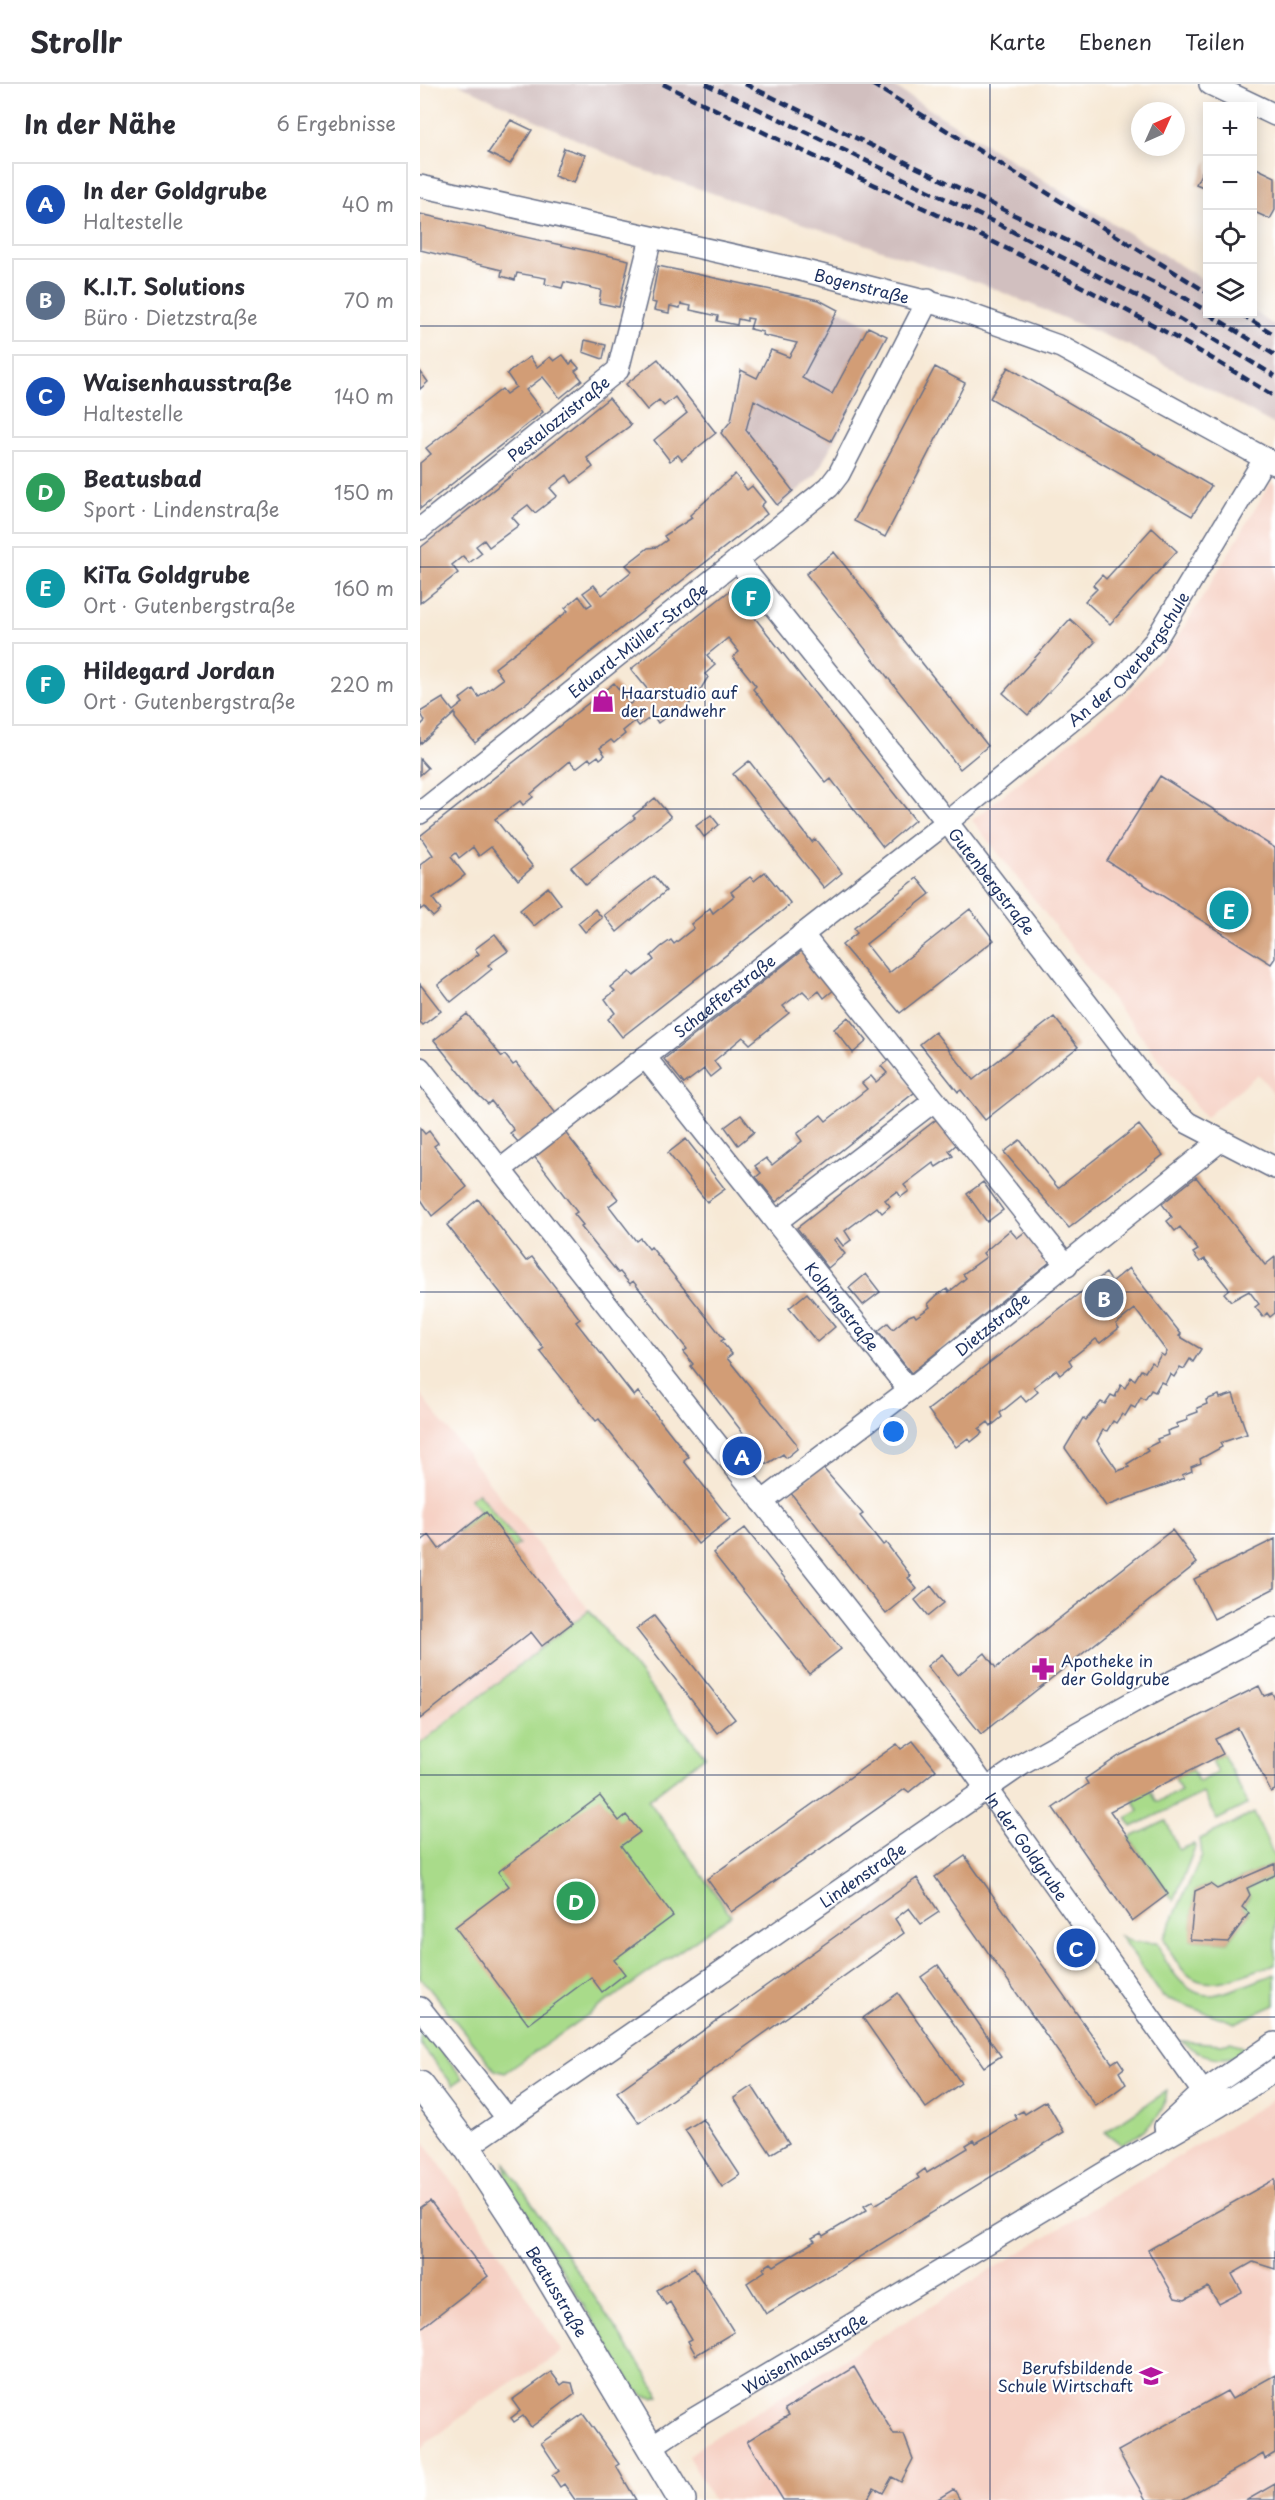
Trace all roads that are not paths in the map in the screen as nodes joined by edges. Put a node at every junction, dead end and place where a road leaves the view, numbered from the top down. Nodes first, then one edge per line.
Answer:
1 (1210, 84) edge
2 (1275, 115) edge
3 (420, 186) edge
4 (651, 238) junction
5 (928, 300) junction
6 (1270, 461) edge
7 (420, 529) edge
8 (737, 560) junction
9 (420, 813) edge
10 (946, 822) junction
11 (802, 934) junction
12 (645, 1057) junction
13 (420, 1068) edge
14 (934, 1101) junction
15 (1220, 1140) junction
16 (1275, 1168) edge
17 (500, 1170) junction
18 (776, 1222) junction
19 (1066, 1266) junction
20 (909, 1390) junction
21 (762, 1502) junction
22 (1275, 1628) edge
23 (987, 1789) junction
24 (420, 2008) edge
25 (1275, 2043) edge
26 (1275, 2070) edge
27 (421, 2086) edge
28 (1203, 2092) junction
29 (1228, 2100) junction
30 (508, 2119) junction
31 (466, 2147) junction
32 (1143, 2148) junction
33 (651, 2447) junction
34 (682, 2500) edge

1 - 2 street
3 - 4 street, Bogenstraße
4 - 5 street, Bogenstraße
4 - 7 street, Pestalozzistraße
5 - 6 street, Bogenstraße
5 - 8 street, Eduard-Müller-Straße
6 - 10 street, An der Overbergschule
8 - 9 street, Eduard-Müller-Straße
8 - 10 street, Gutenbergstraße
10 - 11 street, Schaefferstraße
10 - 15 street, Gutenbergstraße
11 - 12 street, Schaefferstraße
11 - 14 street
12 - 17 street, Schaefferstraße
12 - 18 street, Kolpingstraße
13 - 17 street, In der Goldgrube
14 - 18 street
14 - 19 street
15 - 16 street, Gutenbergstraße
15 - 19 street, Dietzstraße
17 - 21 street, In der Goldgrube
18 - 20 street, Kolpingstraße
19 - 20 street, Dietzstraße
20 - 21 street, Dietzstraße
21 - 23 street, In der Goldgrube
22 - 23 street, Lindenstraße
23 - 28 street, In der Goldgrube
23 - 30 street, Lindenstraße
24 - 30 street
25 - 28 street, Waisenhausstraße
26 - 29 street, Waisenhausstraße
27 - 31 street, Beatusstraße
28 - 29 street
28 - 32 street, Waisenhausstraße
29 - 32 street, Waisenhausstraße
30 - 31 street, Lindenstraße
31 - 33 street, Beatusstraße
32 - 33 street, Waisenhausstraße
33 - 34 street, Beatusstraße

